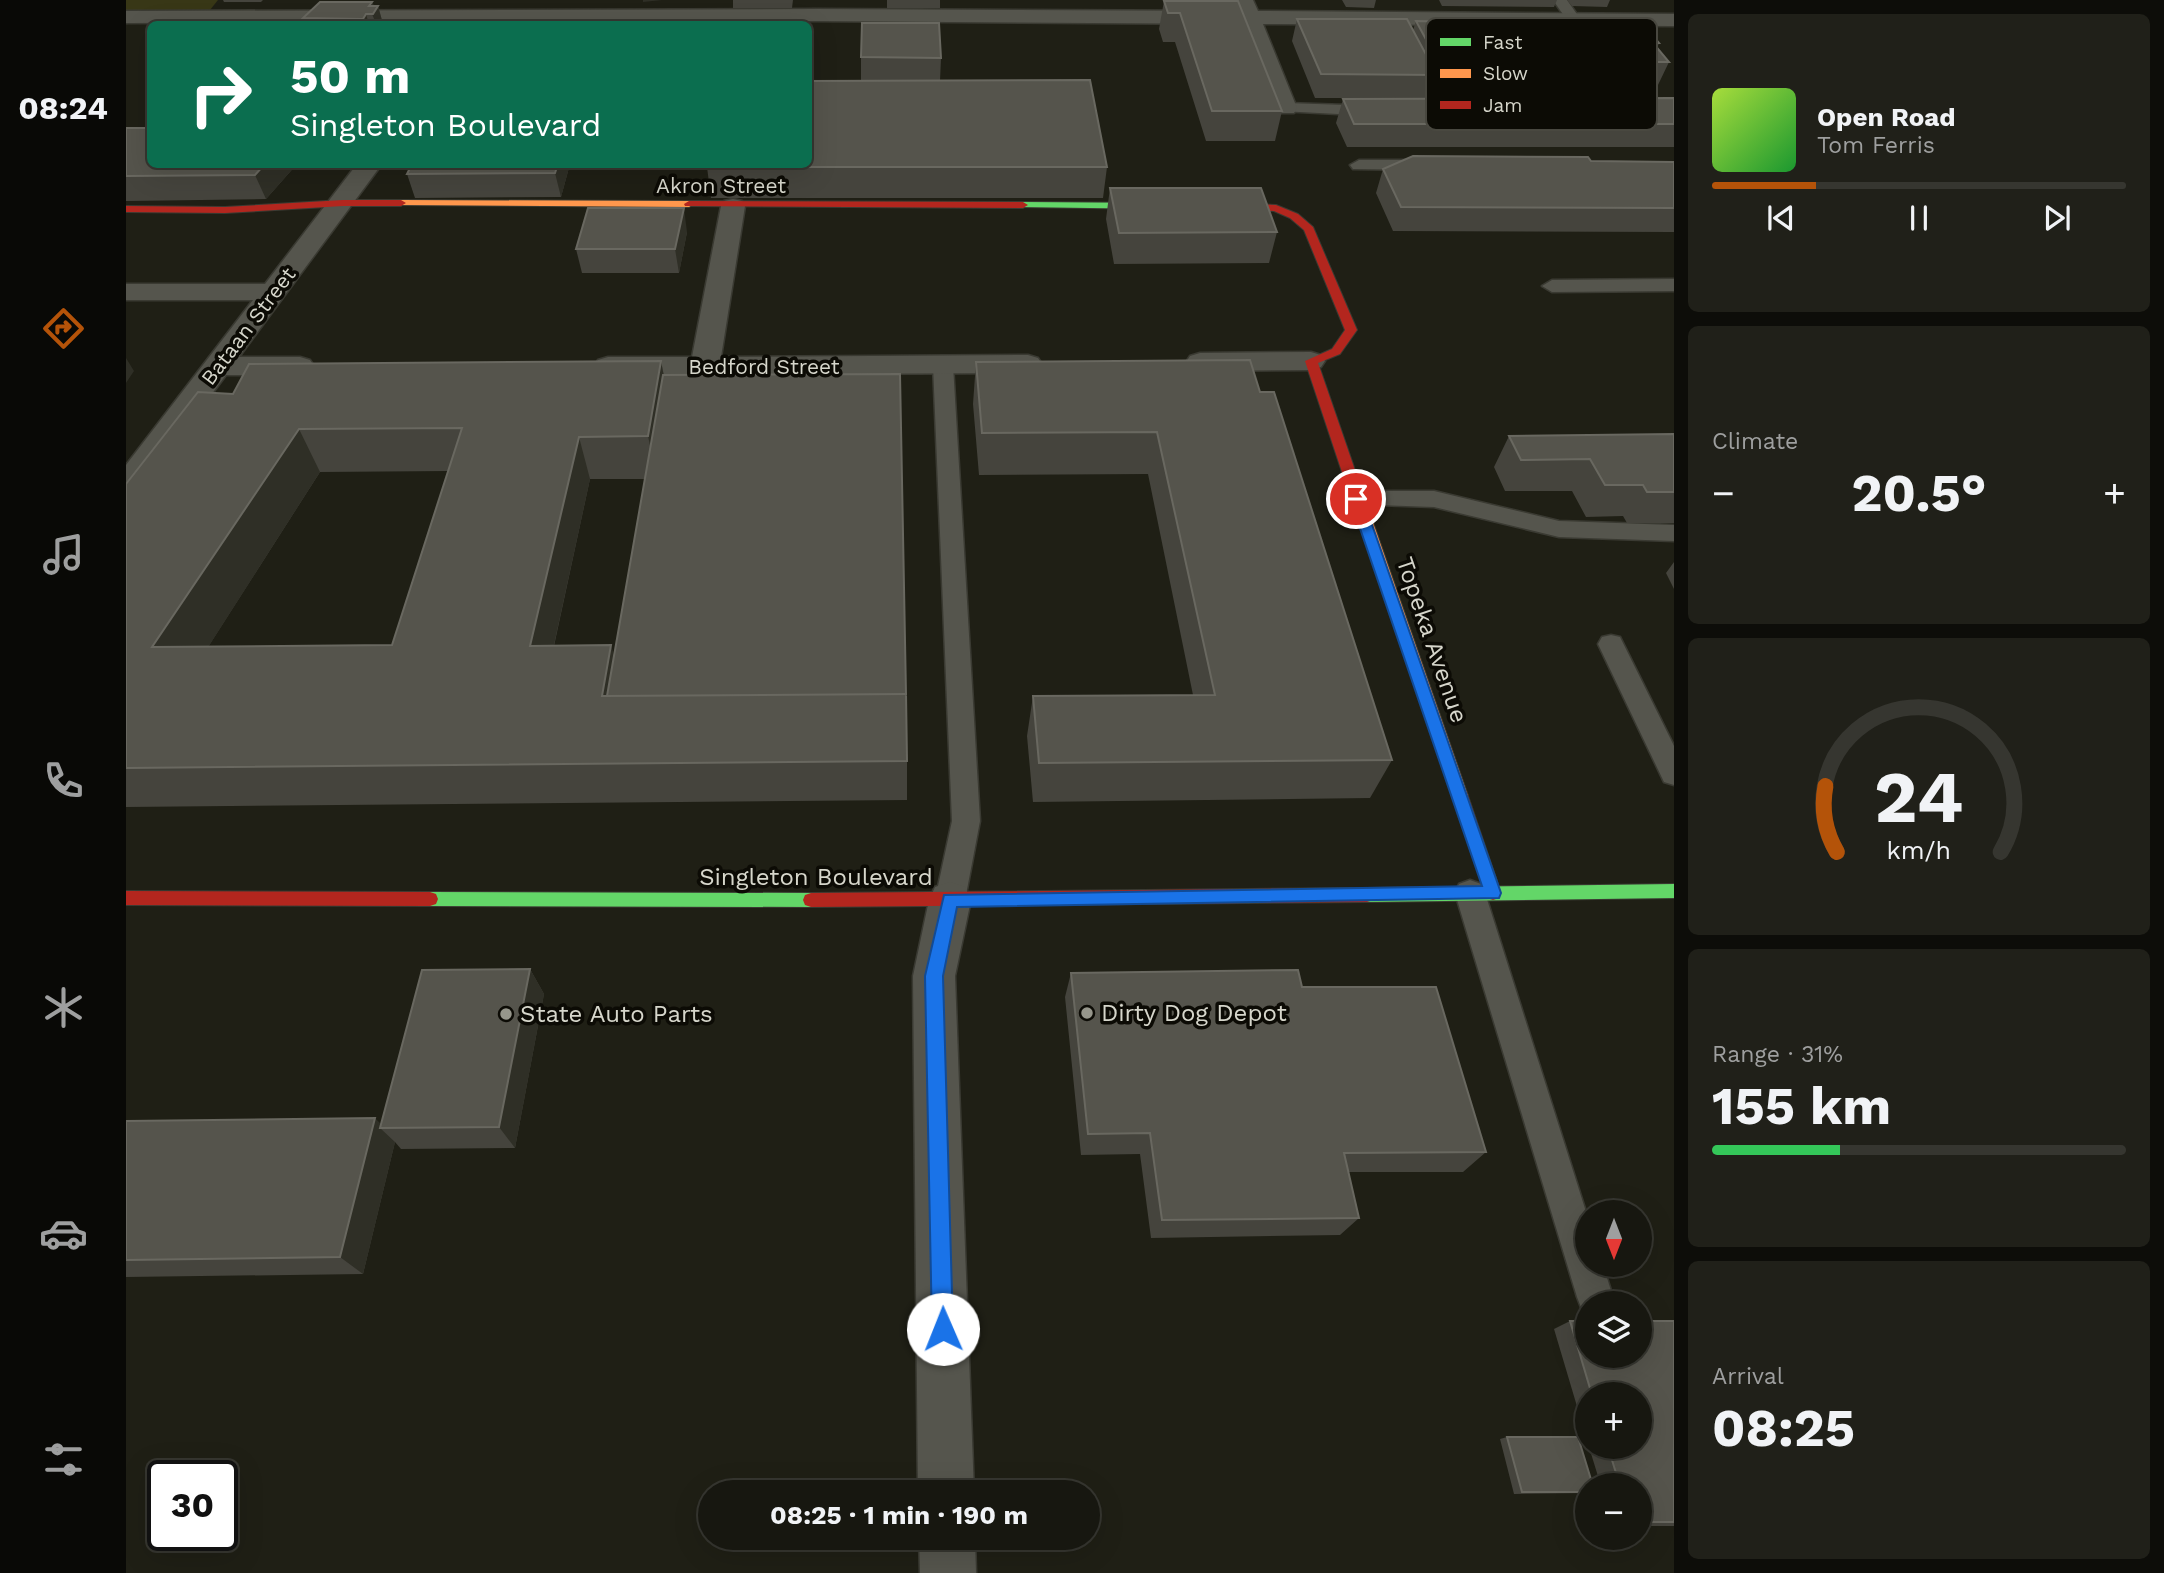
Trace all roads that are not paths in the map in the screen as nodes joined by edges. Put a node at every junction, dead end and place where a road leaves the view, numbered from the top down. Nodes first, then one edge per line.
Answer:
1 (351, 0) edge
2 (1415, 0) edge
3 (1560, 0) edge
4 (583, 8) edge
5 (815, 8) edge
6 (1077, 8) edge
7 (1246, 9) edge
8 (475, 14) edge
9 (126, 17) edge
10 (337, 17) junction
11 (1573, 18) edge
12 (1426, 19) joint
13 (1286, 108) joint
14 (1388, 111) edge
15 (1359, 165) dead end
16 (1454, 165) edge
17 (367, 168) edge
18 (343, 203) junction
19 (733, 206) junction
20 (1171, 206) edge
21 (1199, 206) edge
22 (126, 209) edge
23 (1674, 285) edge
24 (1552, 286) dead end
25 (126, 292) edge
26 (273, 292) junction
27 (1311, 361) junction
28 (1174, 362) edge
29 (1052, 363) edge
30 (943, 365) junction
31 (218, 366) junction
32 (329, 366) edge
33 (580, 366) edge
34 (705, 366) junction
35 (126, 487) edge
36 (1356, 499) junction
37 (1674, 533) edge
38 (1611, 644) dead end
39 (1674, 774) edge
40 (1674, 891) edge
41 (1481, 893) junction
42 (126, 898) edge
43 (950, 900) junction
44 (1593, 1291) edge
45 (946, 1480) edge
46 (947, 1550) edge
47 (948, 1573) edge

1 - 10 lane
2 - 12 street
3 - 11 lane
4 - 5 street
4 - 8 street
5 - 6 street
6 - 7 street
7 - 12 street
7 - 13 street
8 - 10 street
9 - 10 street
13 - 14 lane
15 - 16 lane
17 - 18 street, Bataan Street
18 - 19 street, Akron Street
18 - 22 street, Akron Street
18 - 26 street, Bataan Street
19 - 20 street, Akron Street
19 - 34 street
21 - 27 street
23 - 24 lane
25 - 26 street
26 - 31 street, Bataan Street
27 - 28 street
27 - 36 street, Topeka Avenue
29 - 30 street, Bedford Street
30 - 34 street, Bedford Street
30 - 43 lane
31 - 32 street
31 - 35 street, Bataan Street
33 - 34 street, Bedford Street
36 - 37 lane
36 - 41 street, Topeka Avenue
38 - 39 lane
40 - 41 street, Singleton Boulevard
41 - 43 street, Singleton Boulevard
41 - 44 lane
42 - 43 street, Singleton Boulevard
43 - 45 street
46 - 47 street

